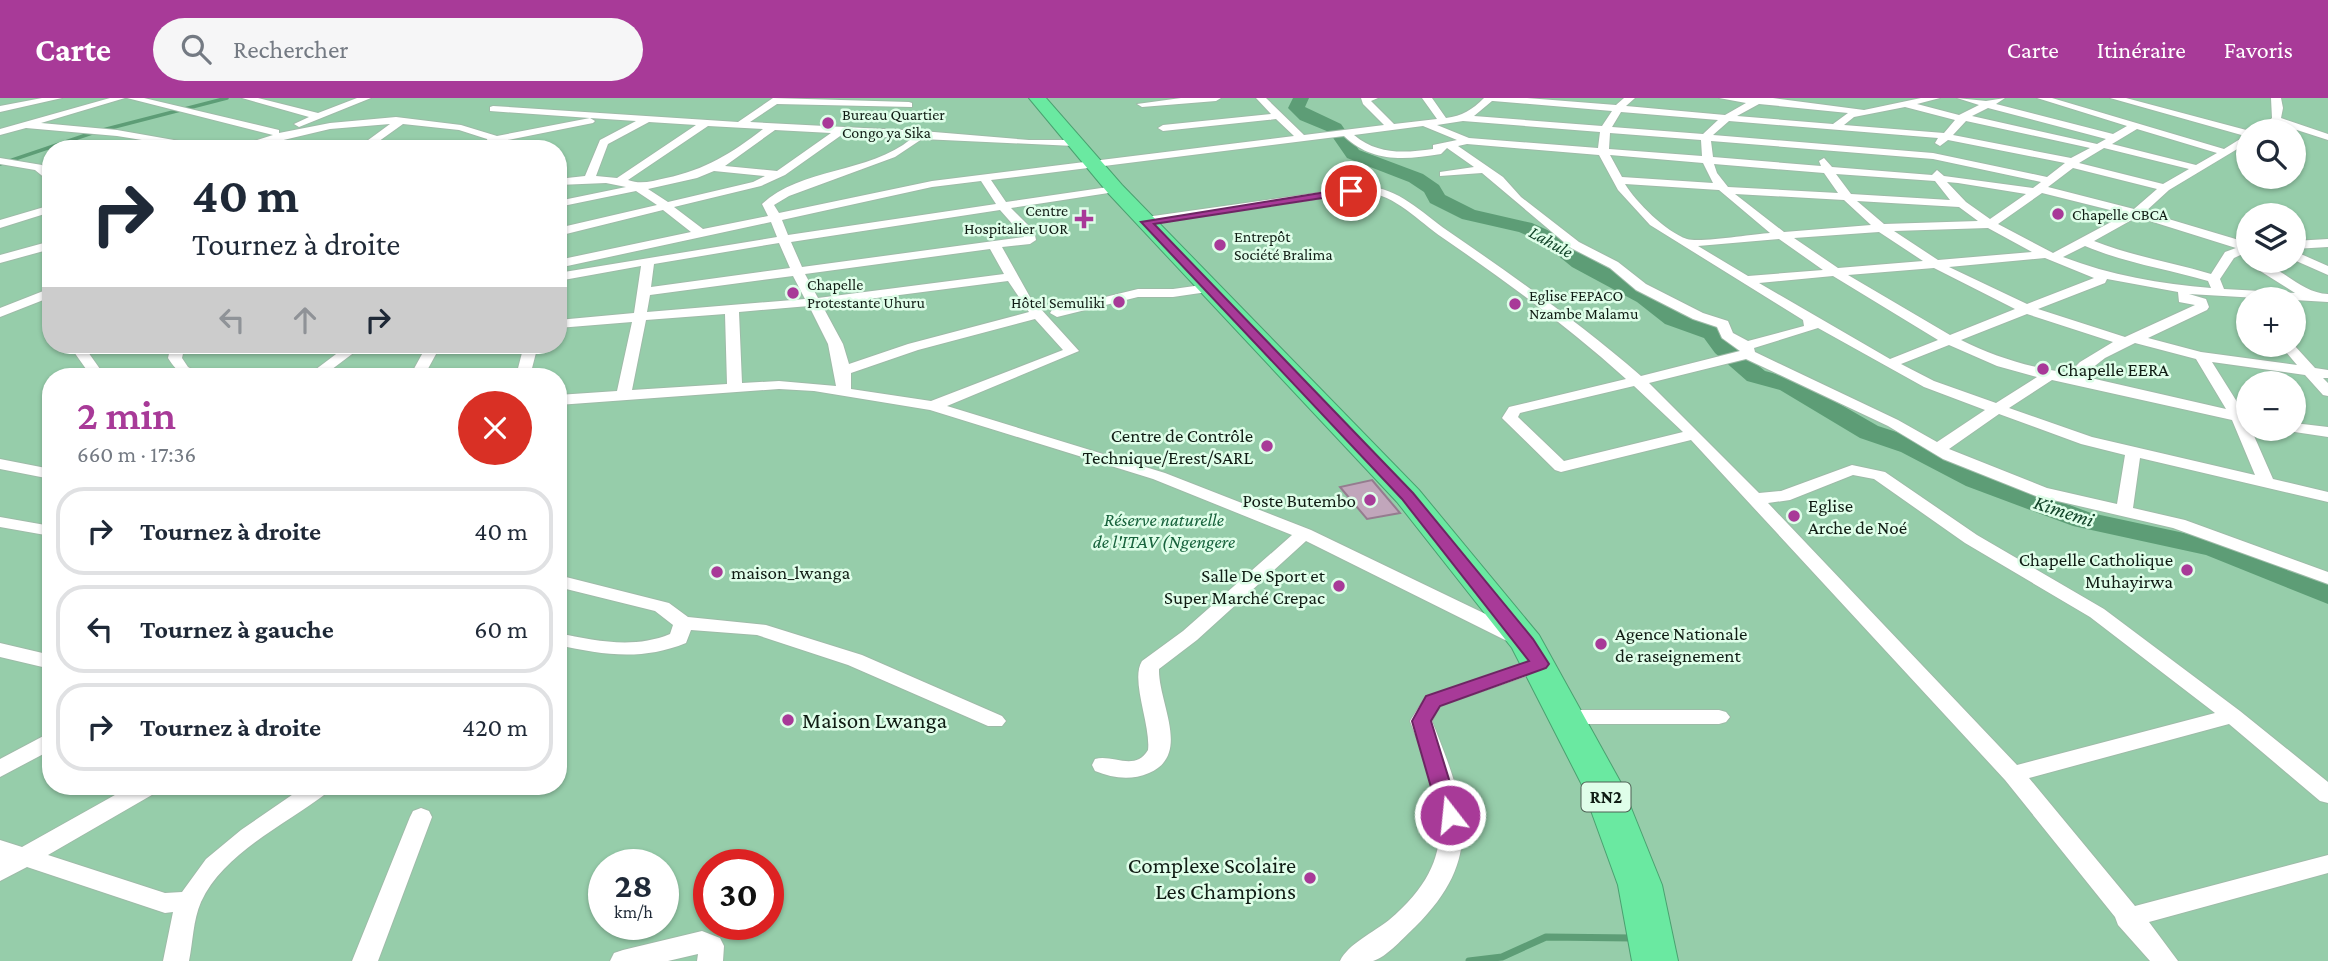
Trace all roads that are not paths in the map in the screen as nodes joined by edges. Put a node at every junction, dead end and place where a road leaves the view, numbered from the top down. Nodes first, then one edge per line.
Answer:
1 (57, 98) edge
2 (120, 98) edge
3 (132, 98) edge
4 (247, 98) edge
5 (286, 98) edge
6 (363, 98) edge
7 (512, 98) edge
8 (1037, 98) edge
9 (1216, 98) edge
10 (1261, 98) edge
11 (1373, 98) edge
12 (1427, 98) edge
13 (1491, 98) edge
14 (1630, 98) edge
15 (1724, 98) edge
16 (1887, 98) edge
17 (1935, 98) edge
18 (1962, 98) edge
19 (2000, 98) edge
20 (2042, 98) edge
21 (2115, 98) edge
22 (2162, 98) edge
23 (2276, 98) edge
24 (777, 99) edge
25 (1764, 99) edge
26 (32, 100) edge
27 (2130, 102) junction
28 (268, 104) junction
29 (1904, 104) junction
30 (1987, 105) junction
31 (1618, 108) junction
32 (0, 109) edge
33 (1866, 111) junction
34 (486, 113) junction
35 (906, 115) edge
36 (318, 116) junction
37 (616, 116) junction
38 (1276, 116) junction
39 (1728, 117) junction
40 (650, 118) junction
41 (1464, 118) junction
42 (1963, 118) junction
43 (2276, 119) edge
44 (219, 120) junction
45 (400, 121) junction
46 (1443, 121) junction
47 (707, 122) junction
48 (1424, 123) junction
49 (741, 124) junction
50 (1159, 124) edge
51 (26, 125) junction
52 (2137, 125) junction
53 (463, 126) junction
54 (774, 126) junction
55 (1391, 127) junction
56 (1834, 127) junction
57 (1606, 128) junction
58 (842, 130) junction
59 (2306, 130) edge
60 (0, 132) edge
61 (275, 132) junction
62 (2236, 132) edge
63 (1349, 133) junction
64 (922, 134) junction
65 (1945, 136) junction
66 (1706, 137) junction
67 (2328, 137) edge
68 (1301, 138) junction
69 (2115, 138) junction
70 (164, 140) edge
71 (260, 140) edge
72 (263, 140) edge
73 (374, 140) edge
74 (487, 140) edge
75 (511, 140) edge
76 (1467, 141) junction
77 (1074, 144) junction
78 (1450, 146) junction
79 (1825, 146) junction
80 (2101, 146) junction
81 (2236, 147) edge
82 (1603, 152) junction
83 (2228, 153) junction
84 (1933, 156) junction
85 (0, 161) edge
86 (1709, 161) junction
87 (2072, 163) junction
88 (1093, 165) junction
89 (716, 167) junction
90 (42, 169) edge
91 (1485, 169) junction
92 (2200, 169) junction
93 (1826, 170) junction
94 (779, 174) junction
95 (1444, 174) dead end
96 (984, 177) junction
97 (589, 179) junction
98 (821, 179) junction
99 (1939, 179) junction
100 (622, 180) junction
101 (1619, 180) junction
102 (2050, 181) junction
103 (567, 182) edge
104 (644, 188) junction
105 (1724, 188) junction
106 (2165, 188) junction
107 (1115, 189) junction
108 (2038, 190) junction
109 (1847, 199) junction
110 (567, 202) edge
111 (1961, 204) junction
112 (1003, 206) junction
113 (666, 207) junction
114 (42, 211) edge
115 (2134, 214) junction
116 (777, 218) junction
117 (1146, 222) junction
118 (0, 224) edge
119 (1989, 224) junction
120 (1880, 228) junction
121 (567, 230) edge
122 (699, 232) junction
123 (1781, 235) junction
124 (786, 239) junction
125 (2087, 242) junction
126 (1686, 243) junction
127 (2328, 243) edge
128 (2306, 244) edge
129 (995, 246) junction
130 (42, 247) edge
131 (2236, 250) edge
132 (2047, 257) junction
133 (0, 259) edge
134 (2236, 261) edge
135 (2306, 261) edge
136 (567, 262) edge
137 (648, 262) junction
138 (1933, 262) junction
139 (1833, 271) junction
140 (2328, 271) edge
141 (798, 272) junction
142 (2276, 273) edge
143 (567, 276) edge
144 (2101, 276) junction
145 (1011, 277) junction
146 (2214, 279) junction
147 (1746, 280) junction
148 (1209, 288) junction
149 (643, 292) junction
150 (2183, 292) junction
151 (2219, 294) junction
152 (42, 296) edge
153 (2306, 297) edge
154 (2311, 297) junction
155 (2236, 298) edge
156 (2328, 298) edge
157 (814, 302) junction
158 (2328, 307) edge
159 (732, 309) junction
160 (2028, 310) junction
161 (0, 313) edge
162 (1057, 313) dead end
163 (1036, 314) junction
164 (637, 319) junction
165 (1816, 320) junction
166 (567, 323) edge
167 (1950, 340) junction
168 (2132, 341) junction
169 (1747, 350) junction
170 (344, 354) edge
171 (2201, 356) junction
172 (2302, 357) edge
173 (1889, 364) junction
174 (325, 368) edge
175 (845, 370) junction
176 (2321, 373) edge
177 (2047, 377) junction
178 (2072, 379) junction
179 (1640, 381) junction
180 (735, 387) junction
181 (844, 391) junction
182 (2328, 392) edge
183 (625, 394) junction
184 (567, 399) edge
185 (932, 406) junction
186 (2236, 408) edge
187 (1997, 409) junction
188 (2236, 416) edge
189 (2306, 429) edge
190 (2328, 432) edge
191 (1694, 434) junction
192 (2251, 441) edge
193 (1941, 448) junction
194 (2133, 454) junction
195 (0, 464) edge
196 (42, 472) edge
197 (2267, 484) junction
198 (2328, 498) edge
199 (1755, 499) junction
200 (2124, 512) junction
201 (0, 522) edge
202 (42, 529) edge
203 (1305, 534) junction
204 (2328, 578) edge
205 (567, 583) edge
206 (683, 623) junction
207 (567, 640) edge
208 (2, 652) edge
209 (1533, 653) junction
210 (42, 660) edge
211 (2233, 716) junction
212 (1719, 717) dead end
213 (1569, 718) junction
214 (995, 721) dead end
215 (42, 745) edge
216 (1102, 765) dead end
217 (0, 769) edge
218 (2013, 774) junction
219 (133, 795) edge
220 (308, 795) edge
221 (2328, 795) edge
222 (421, 817) dead end
223 (0, 849) edge
224 (25, 856) junction
225 (2328, 864) edge
226 (0, 871) edge
227 (189, 901) junction
228 (2127, 918) junction
229 (176, 961) edge
230 (365, 961) edge
231 (624, 961) edge
232 (710, 961) edge
233 (1353, 961) edge
234 (1655, 961) edge
235 (2165, 961) edge

1 - 26 street
2 - 51 street
3 - 44 street
4 - 28 street
5 - 28 street
6 - 36 street
7 - 34 street
8 - 77 highway, RN2
9 - 50 street
10 - 38 street
11 - 55 street
12 - 46 street
13 - 31 street
13 - 41 street
14 - 31 street
15 - 25 street
16 - 29 street
17 - 29 street
18 - 30 street
19 - 30 street
20 - 52 street
21 - 27 street
22 - 27 street
23 - 43 street
24 - 35 street
24 - 49 street
25 - 33 street
25 - 39 street
26 - 32 street
27 - 62 street
28 - 36 street
28 - 44 street
29 - 33 street
29 - 42 street
30 - 42 street
30 - 69 street
31 - 39 street
31 - 57 street
33 - 56 street
34 - 37 street
34 - 53 street
35 - 58 street
35 - 64 street
36 - 61 street
37 - 40 street
37 - 75 street
38 - 50 street
38 - 68 street
39 - 56 street
39 - 66 street
40 - 47 street
40 - 97 street
41 - 46 street
41 - 57 street
42 - 65 street
42 - 80 street
44 - 61 street
45 - 53 street
45 - 72 street
45 - 73 street
46 - 48 street
47 - 49 street
47 - 100 street
48 - 55 street
48 - 76 street
49 - 54 street
50 - 68 street
50 - 88 street
51 - 60 street
51 - 70 street
52 - 69 street
52 - 83 street
53 - 74 street
54 - 58 street
54 - 89 street
55 - 63 street
56 - 65 street
56 - 79 street
57 - 66 street
57 - 82 street
58 - 94 street
59 - 67 street
61 - 71 street
63 - 68 street
63 - 78 street
64 - 77 street
64 - 98 street
65 - 84 street
65 - 87 street
66 - 79 street
66 - 86 street
69 - 80 street
76 - 78 street
76 - 82 street
77 - 88 highway, RN2
78 - 91 street
79 - 84 street
79 - 93 street
80 - 87 street
80 - 92 street
81 - 83 street
82 - 86 street
82 - 101 street
83 - 92 street
84 - 99 street
84 - 102 street
85 - 90 street
86 - 93 street
86 - 105 street
87 - 102 street
87 - 106 street
88 - 96 street
88 - 107 highway, RN2
89 - 94 street
89 - 104 street
91 - 95 street
91 - 169 street
92 - 106 street
93 - 99 street
93 - 109 street
94 - 98 street
94 - 113 street
96 - 112 street
96 - 116 street
97 - 100 street
97 - 103 street
98 - 116 street
99 - 108 street
99 - 111 street
100 - 104 street
101 - 105 street
101 - 126 street
102 - 108 street
104 - 110 street
104 - 113 street
105 - 109 street
105 - 123 street
106 - 115 street
107 - 112 street
107 - 117 highway, RN2
108 - 115 street
108 - 119 street
109 - 111 street
109 - 120 street
111 - 119 street
112 - 124 street
112 - 129 street
113 - 121 street
113 - 122 street
114 - 118 street
115 - 125 street
115 - 131 street
116 - 122 street
116 - 124 street
117 - 148 highway, RN2
117 - 179 street
119 - 120 street
119 - 132 street
120 - 123 street
120 - 138 street
122 - 136 street
123 - 126 street
123 - 139 street
124 - 137 street
124 - 141 street
125 - 132 street
125 - 146 street
126 - 147 street
127 - 128 street
129 - 141 street
129 - 145 street
130 - 133 street
132 - 138 street
132 - 144 street
134 - 146 street
135 - 140 street
137 - 143 street
137 - 149 street
138 - 139 street
138 - 160 street
139 - 147 street
139 - 167 street
141 - 149 street
141 - 157 street
142 - 154 street
144 - 150 street
144 - 160 street
145 - 157 street
145 - 163 street
146 - 151 street
147 - 165 street
148 - 162 street
148 - 209 highway, RN2
149 - 164 street
150 - 151 street
150 - 168 street
151 - 155 street
152 - 161 street
153 - 154 street
154 - 156 street
154 - 158 street
157 - 159 street
157 - 175 street
159 - 164 street
159 - 180 street
160 - 167 street
160 - 168 street
163 - 175 street
163 - 185 street
164 - 166 street
164 - 183 street
165 - 169 street
165 - 173 street
167 - 173 street
167 - 177 street
168 - 171 street
168 - 178 street
169 - 179 street
169 - 193 street
170 - 174 street
171 - 176 street
171 - 186 street
172 - 176 street
173 - 187 street
175 - 181 street
176 - 182 street
177 - 178 street
177 - 187 street
178 - 188 street
179 - 191 street
179 - 191 street
180 - 181 street
180 - 183 street
181 - 185 street
183 - 184 street
185 - 203 street
187 - 193 street
187 - 194 street
189 - 190 street
191 - 199 street
192 - 197 street
193 - 200 street
194 - 197 street
194 - 200 street
195 - 196 street
197 - 198 street
199 - 211 street
199 - 218 street
200 - 204 street
201 - 202 street
203 - 209 street
203 - 216 street
205 - 206 street
206 - 207 street
206 - 214 street
208 - 210 street
209 - 213 highway, RN2
209 - 233 street
211 - 218 street
211 - 221 street
212 - 213 street
213 - 234 highway, RN2
215 - 217 street
218 - 228 street
219 - 224 street
220 - 227 street
222 - 230 street
223 - 224 street
224 - 226 street
224 - 227 street
225 - 228 street
227 - 229 street
228 - 235 street
231 - 232 street

